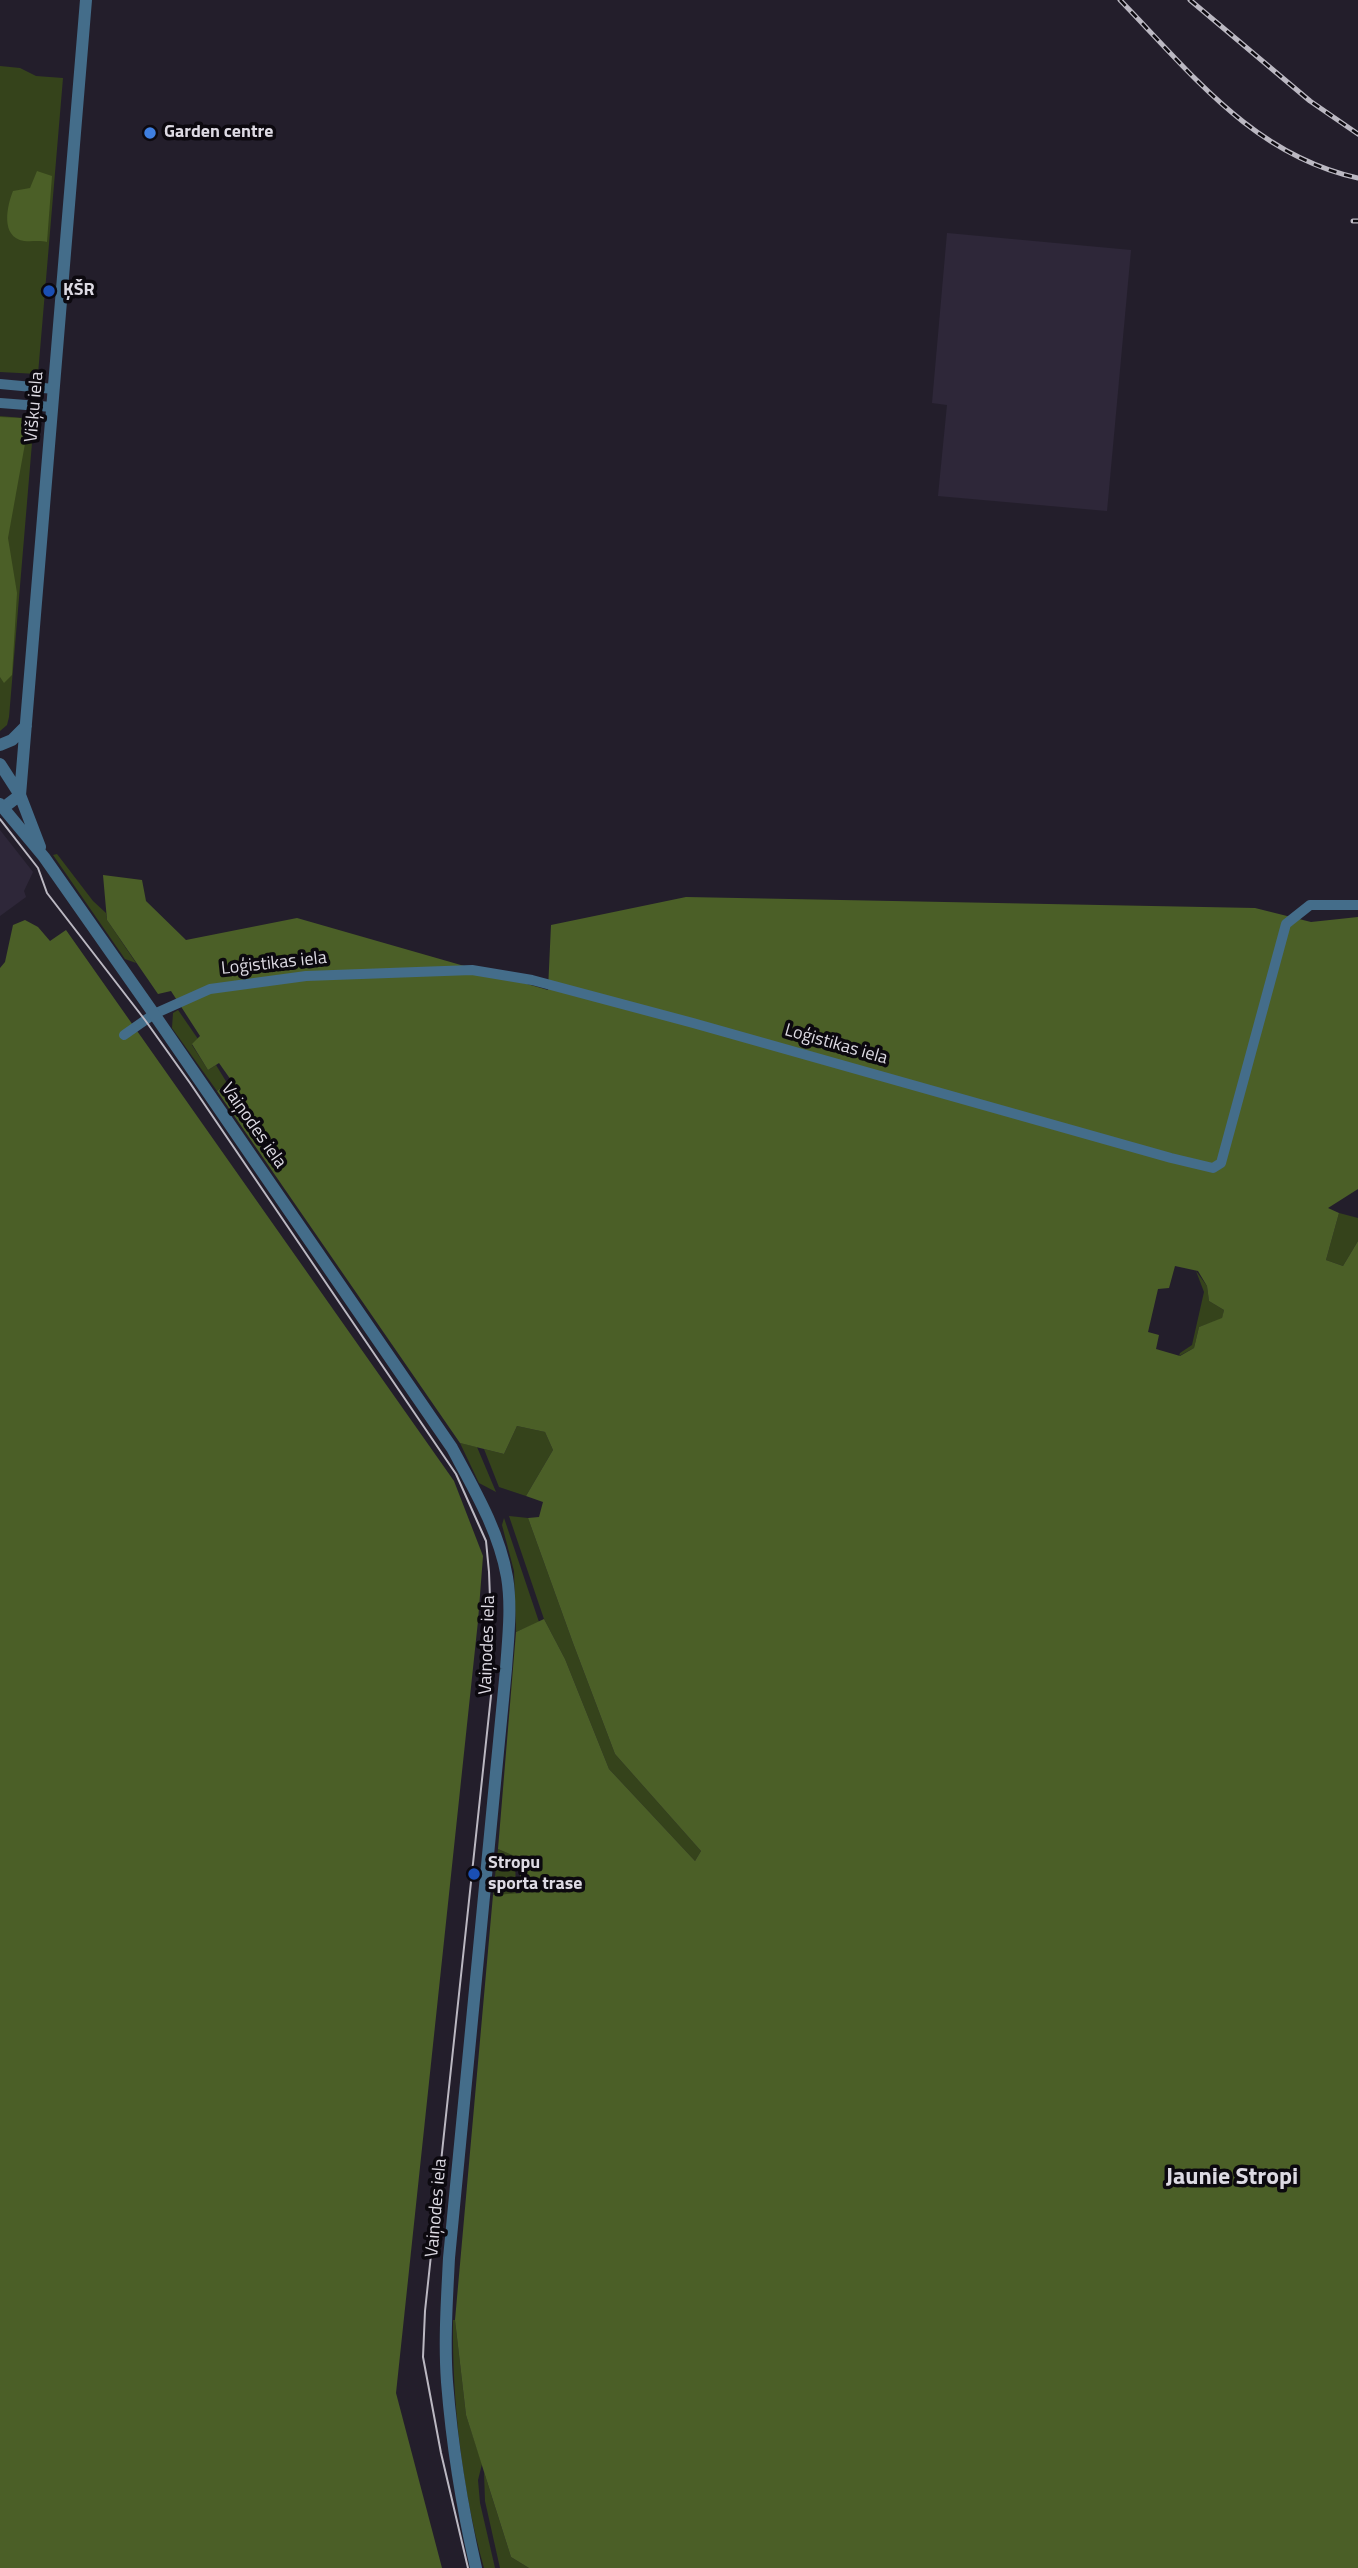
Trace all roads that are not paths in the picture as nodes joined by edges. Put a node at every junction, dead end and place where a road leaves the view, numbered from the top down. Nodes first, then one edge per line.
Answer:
1 (86, 0) edge
2 (0, 384) edge
3 (54, 388) junction
4 (0, 402) edge
5 (52, 407) junction
6 (26, 726) junction
7 (0, 745) edge
8 (0, 764) edge
9 (20, 795) junction
10 (1, 806) edge
11 (44, 857) junction
12 (1358, 905) edge
13 (154, 1014) junction
14 (124, 1035) dead end
15 (476, 2568) edge

1 - 3 street, Višķu iela
2 - 3 street
3 - 5 street, Višķu iela
4 - 5 street
5 - 6 street, Višķu iela
6 - 7 street
6 - 9 street, Višķu iela
8 - 9 street
9 - 10 street
9 - 11 street
10 - 11 street
11 - 13 street, Vaiņodes iela
12 - 13 street, Loģistikas iela
13 - 14 street, Loģistikas iela
13 - 15 street, Vaiņodes iela

